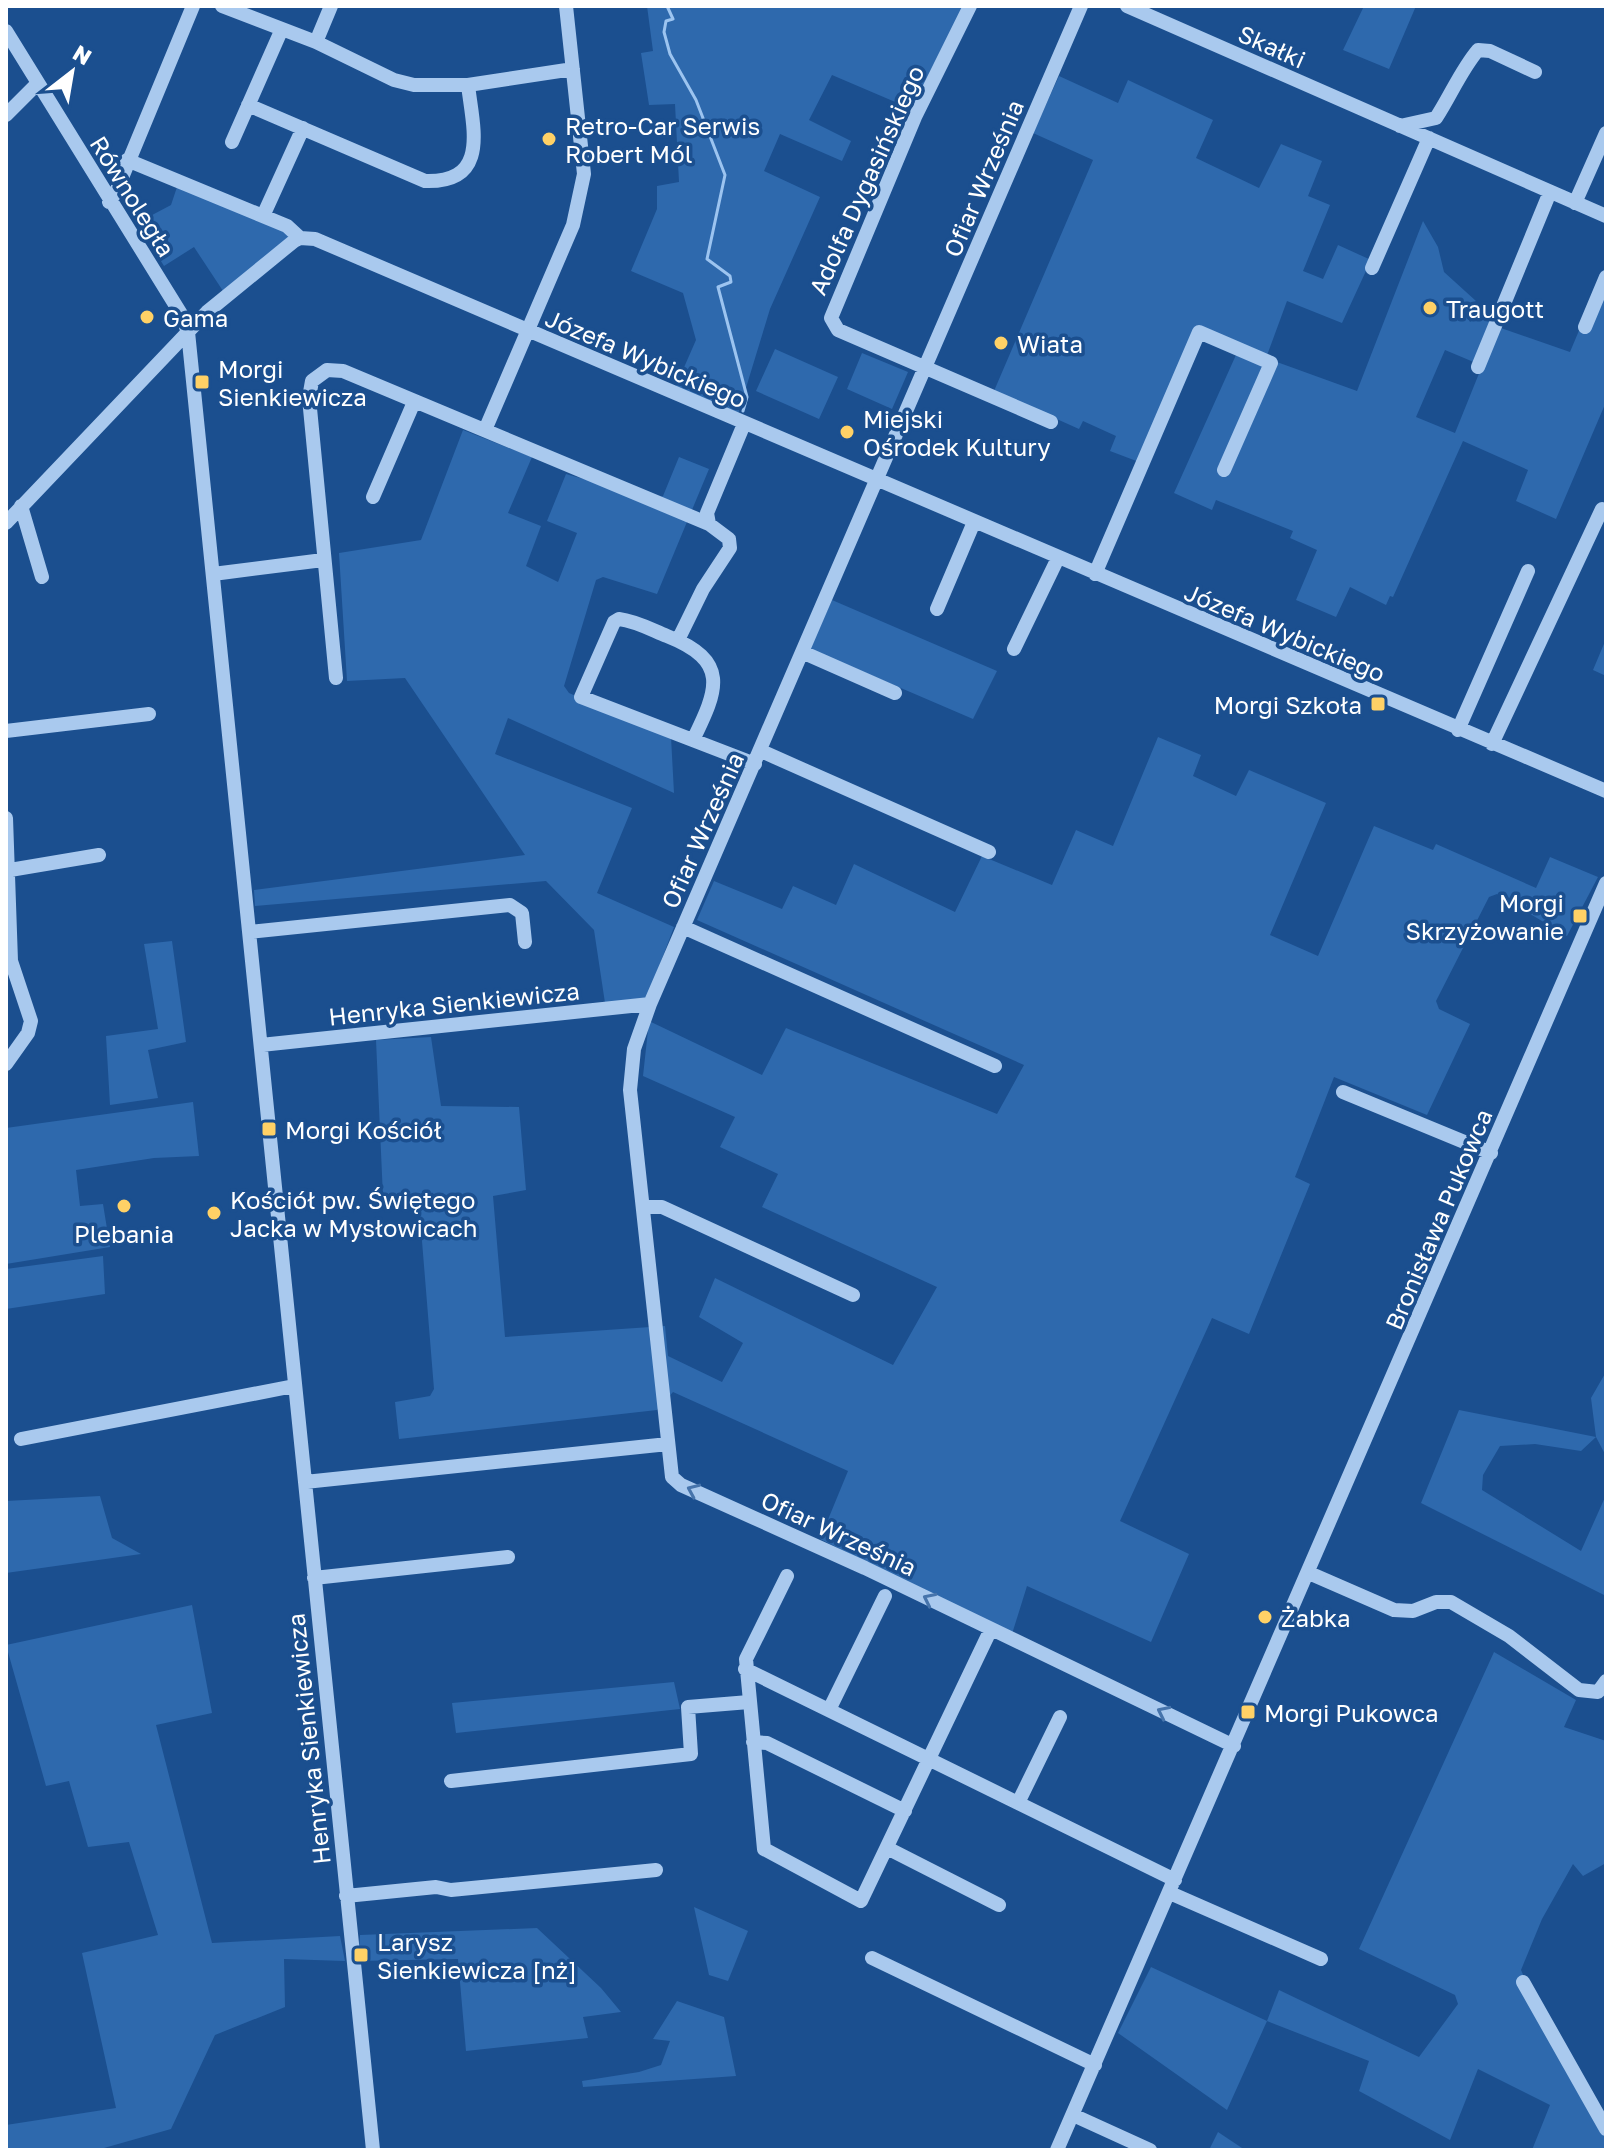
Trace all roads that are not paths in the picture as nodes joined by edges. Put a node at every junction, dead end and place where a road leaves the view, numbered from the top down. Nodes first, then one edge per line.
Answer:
1 (193, 6) edge
2 (222, 6) edge
3 (331, 6) edge
4 (566, 6) edge
5 (970, 6) edge
6 (1081, 6) edge
7 (1127, 6) edge
8 (6, 31) edge
9 (281, 31) junction
10 (316, 42) junction
11 (573, 69) junction
12 (1535, 72) dead end
13 (38, 83) junction
14 (468, 85) junction
15 (248, 105) junction
16 (6, 115) edge
17 (1400, 126) junction
18 (303, 128) junction
19 (1606, 133) edge
20 (1429, 138) junction
21 (232, 142) dead end
22 (127, 160) junction
23 (1550, 192) junction
24 (109, 202) junction
25 (1575, 203) junction
26 (263, 216) junction
27 (1606, 216) edge
28 (300, 238) junction
29 (1372, 268) dead end
30 (1606, 277) edge
31 (1585, 327) dead end
32 (529, 331) junction
33 (188, 332) junction
34 (1478, 367) dead end
35 (925, 368) junction
36 (414, 402) junction
37 (1051, 422) dead end
38 (744, 424) junction
39 (485, 430) junction
40 (1224, 470) dead end
41 (876, 480) junction
42 (373, 497) dead end
43 (21, 506) junction
44 (1602, 509) dead end
45 (974, 522) junction
46 (6, 523) edge
47 (709, 524) junction
48 (1058, 558) junction
49 (323, 560) junction
50 (1528, 571) dead end
51 (213, 574) junction
52 (1095, 574) junction
53 (42, 577) dead end
54 (937, 609) dead end
55 (678, 640) junction
56 (1014, 649) dead end
57 (802, 652) junction
58 (336, 678) dead end
59 (895, 693) dead end
60 (149, 714) dead end
61 (1458, 730) junction
62 (6, 731) edge
63 (693, 740) junction
64 (1492, 744) junction
65 (758, 758) junction
66 (1606, 791) edge
67 (6, 818) edge
68 (989, 852) dead end
69 (99, 855) dead end
70 (10, 870) junction
71 (1606, 883) edge
72 (683, 927) junction
73 (250, 932) junction
74 (525, 942) dead end
75 (650, 1004) junction
76 (261, 1045) junction
77 (6, 1064) edge
78 (995, 1066) dead end
79 (1343, 1092) dead end
80 (1491, 1153) junction
81 (643, 1207) junction
82 (853, 1295) dead end
83 (294, 1386) junction
84 (21, 1439) dead end
85 (668, 1444) junction
86 (305, 1482) junction
87 (508, 1557) dead end
88 (1309, 1573) junction
89 (787, 1576) dead end
90 (314, 1578) junction
91 (885, 1596) dead end
92 (991, 1629) junction
93 (745, 1669) junction
94 (1606, 1681) edge
95 (749, 1702) junction
96 (829, 1710) junction
97 (1060, 1717) dead end
98 (753, 1742) junction
99 (1234, 1746) junction
100 (930, 1760) junction
101 (451, 1781) dead end
102 (1018, 1803) junction
103 (905, 1811) junction
104 (887, 1848) junction
105 (656, 1870) dead end
106 (1172, 1886) junction
107 (346, 1896) junction
108 (999, 1905) dead end
109 (872, 1958) dead end
110 (1321, 1959) dead end
111 (1523, 1982) dead end
112 (1095, 2065) junction
113 (1073, 2115) junction
114 (1606, 2129) edge
115 (373, 2150) edge
116 (1057, 2150) edge
117 (1150, 2150) edge

1 - 22 street
2 - 9 street
3 - 10 street
4 - 11 street
5 - 35 street, Adolfa Dygasińskiego
6 - 35 street, Ofiar Września
7 - 17 street, Skałki
8 - 13 street, Równoległa
9 - 10 street
9 - 15 street
10 - 14 street
11 - 14 street
11 - 32 street
12 - 17 street
13 - 16 street
13 - 24 street, Równoległa
14 - 18 street
15 - 18 street
15 - 21 street
17 - 20 street, Skałki
18 - 26 street
19 - 25 street
20 - 23 street, Skałki
20 - 29 street
22 - 24 street
22 - 26 street, Józefa Wybickiego
23 - 25 street, Skałki
23 - 34 street
24 - 33 street, Równoległa
25 - 27 street, Skałki
26 - 28 street, Józefa Wybickiego
28 - 32 street, Józefa Wybickiego
28 - 33 street
30 - 31 street
32 - 38 street, Józefa Wybickiego
32 - 39 street
33 - 43 street
33 - 51 street, Henryka Sienkiewicza
35 - 37 street
35 - 41 street, Ofiar Września
36 - 39 street
36 - 42 street
36 - 49 street
38 - 41 street, Józefa Wybickiego
38 - 47 street
39 - 47 street
40 - 52 street
41 - 45 street, Józefa Wybickiego
41 - 57 street, Ofiar Września
43 - 46 street
43 - 53 street
44 - 64 street
45 - 48 street, Józefa Wybickiego
45 - 54 street
47 - 55 street
48 - 52 street, Józefa Wybickiego
48 - 56 street
49 - 51 street
49 - 58 street
50 - 61 street
51 - 73 street, Henryka Sienkiewicza
52 - 61 street, Józefa Wybickiego
55 - 63 street
55 - 63 street
57 - 59 street
57 - 65 street, Ofiar Września
60 - 62 street
61 - 64 street, Józefa Wybickiego
63 - 65 street
64 - 66 street, Józefa Wybickiego
65 - 68 street, Ofiar Września
65 - 72 street, Ofiar Września
67 - 70 street
69 - 70 street
70 - 77 street
71 - 80 street, Bronisława Pukowca
72 - 75 street, Ofiar Września
72 - 78 street, Ofiar Września
73 - 74 street
73 - 76 street, Henryka Sienkiewicza
75 - 76 street, Henryka Sienkiewicza
75 - 81 street, Ofiar Września
76 - 83 street, Henryka Sienkiewicza
79 - 80 street
80 - 88 street, Bronisława Pukowca
81 - 82 street
81 - 85 street, Ofiar Września
83 - 84 street
83 - 86 street, Henryka Sienkiewicza
85 - 86 street
92 -> 85 street, Ofiar Września
86 - 90 street, Henryka Sienkiewicza
87 - 90 street, Henryka Sienkiewicza
88 - 94 street
88 - 99 street, Bronisława Pukowca
89 - 93 street
90 - 107 street, Henryka Sienkiewicza
91 - 96 street
99 -> 92 street, Ofiar Września
92 - 100 street
93 - 95 street
93 - 96 street
95 - 98 street
95 - 101 street
96 - 100 street
97 - 102 street
98 - 103 street
98 - 104 street
99 - 106 street, Bronisława Pukowca
100 - 102 street
100 - 103 street
102 - 106 street
103 - 104 street
104 - 108 street
105 - 107 street, Henryka Sienkiewicza
106 - 110 street
106 - 112 street, Bronisława Pukowca
107 - 115 street, Henryka Sienkiewicza
109 - 112 street
111 - 114 street
112 - 113 street, Bronisława Pukowca
113 - 116 street, Bronisława Pukowca
113 - 117 street

